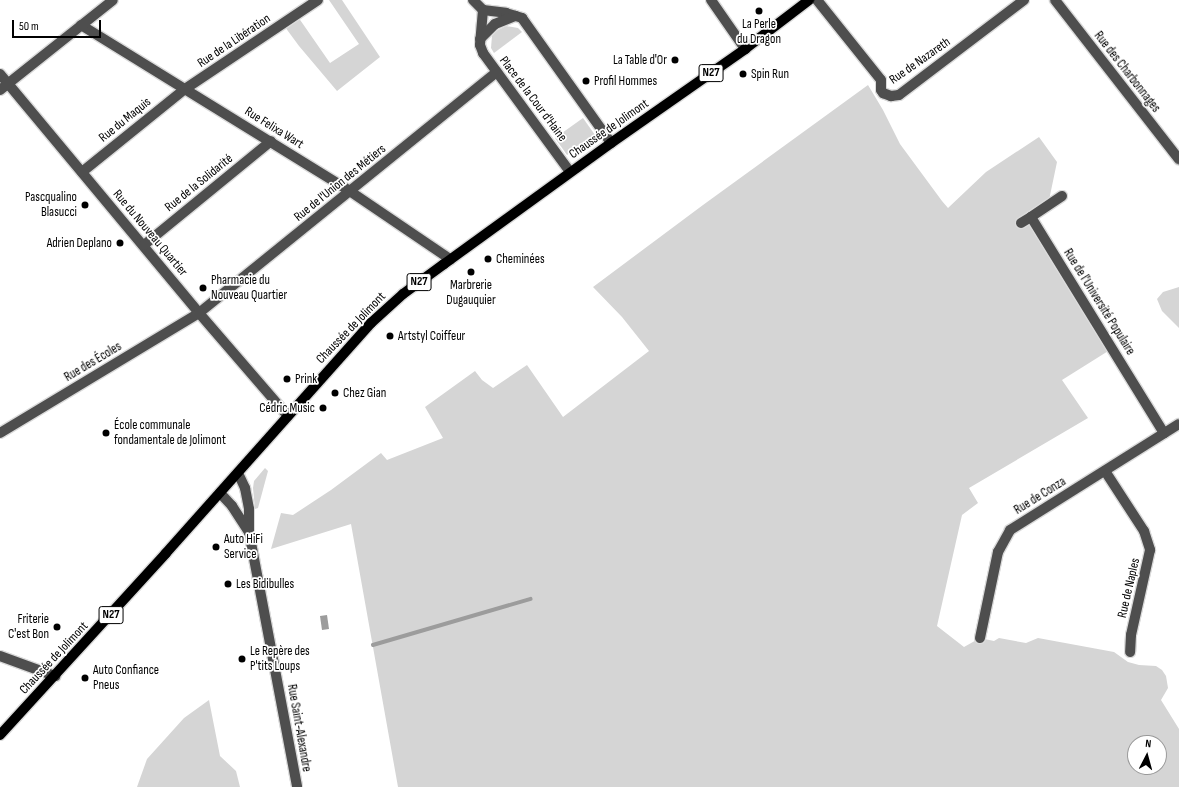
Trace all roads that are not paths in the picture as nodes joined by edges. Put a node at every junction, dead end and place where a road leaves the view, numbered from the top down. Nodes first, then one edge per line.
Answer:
1 (113, 0) edge
2 (318, 0) edge
3 (473, 0) edge
4 (711, 0) edge
5 (809, 0) edge
6 (817, 0) edge
7 (1024, 0) edge
8 (1055, 0) edge
9 (483, 10) junction
10 (515, 16) junction
11 (80, 25) junction
12 (480, 39) junction
13 (745, 49) junction
14 (497, 72) junction
15 (0, 74) edge
16 (4, 87) edge
17 (185, 89) junction
18 (271, 141) junction
19 (611, 143) junction
20 (1179, 160) edge
21 (82, 172) junction
22 (570, 172) junction
23 (351, 192) junction
24 (1062, 196) dead end
25 (1031, 217) junction
26 (1021, 223) dead end
27 (144, 245) junction
28 (450, 259) junction
29 (199, 313) junction
30 (288, 416) junction
31 (1179, 424) edge
32 (0, 432) edge
33 (1164, 433) junction
34 (1105, 471) junction
35 (238, 473) junction
36 (220, 492) junction
37 (249, 532) junction
38 (980, 638) dead end
39 (1130, 652) dead end
40 (0, 656) edge
41 (54, 676) junction
42 (0, 735) edge
43 (297, 787) edge

1 - 11 street
2 - 17 street, Rue de la Libération
3 - 9 street
4 - 13 street
5 - 13 main road, Chaussée de Jolimont / N27
6 - 7 street, Rue de Nazareth
8 - 20 street, Rue des Charbonnages
9 - 10 street
9 - 12 street, Place de la Cour d'Haine
10 - 12 street
10 - 19 street
11 - 16 street
11 - 17 street, Rue Felixa Wart
12 - 14 street, Place de la Cour d'Haine
13 - 19 main road, Chaussée de Jolimont / N27
14 - 22 street, Place de la Cour d'Haine
14 - 23 street, Rue de l'Union des Métiers
15 - 16 street, Rue du Nouveau Quartier
16 - 21 street, Rue du Nouveau Quartier
17 - 18 street, Rue Felixa Wart
17 - 21 street, Rue du Maquis
18 - 23 street, Rue Felixa Wart
18 - 27 street, Rue de la Solidarité
19 - 22 main road, Chaussée de Jolimont / N27
21 - 27 street, Rue du Nouveau Quartier
22 - 28 main road, Chaussée de Jolimont / N27
23 - 28 street, Rue Felixa Wart
23 - 29 street, Rue de l'Union des Métiers
24 - 25 street
25 - 26 street
25 - 33 street, Rue de l'Université Populaire
27 - 29 street, Rue du Nouveau Quartier
28 - 30 main road, Chaussée de Jolimont / N27
29 - 30 street, Rue du Nouveau Quartier
29 - 32 street, Rue des Écoles
30 - 35 main road, Chaussée de Jolimont / N27
31 - 33 street, Rue de Conza
33 - 34 street, Rue de Conza
34 - 38 street, Rue de Conza
34 - 39 street, Rue de Naples
35 - 36 main road, Chaussée de Jolimont / N27
35 - 37 street, Rue Saint-Alexandre
36 - 37 street, Rue Saint-Alexandre
36 - 41 main road, Chaussée de Jolimont / N27
37 - 43 street, Rue Saint-Alexandre
40 - 41 street
41 - 42 main road, Chaussée de Jolimont / N27

